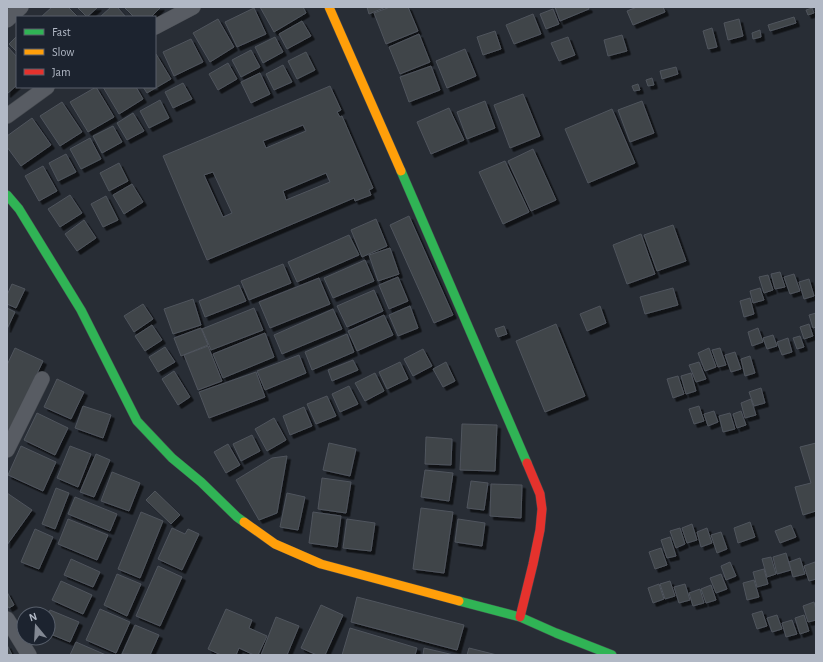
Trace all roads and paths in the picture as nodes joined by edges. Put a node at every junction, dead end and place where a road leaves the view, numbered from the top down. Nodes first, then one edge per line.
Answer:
1 (21, 7) edge
2 (193, 7) edge
3 (329, 7) edge
4 (7, 20) edge
5 (156, 27) edge
6 (46, 88) edge
7 (7, 116) edge
8 (7, 195) edge
9 (42, 379) dead end
10 (7, 450) edge
11 (520, 617) junction
12 (7, 619) edge
13 (29, 655) edge
14 (612, 655) edge

1 - 4 street
2 - 5 street
3 - 11 street
6 - 7 street
8 - 11 street
9 - 10 street
11 - 14 street
12 - 13 street

